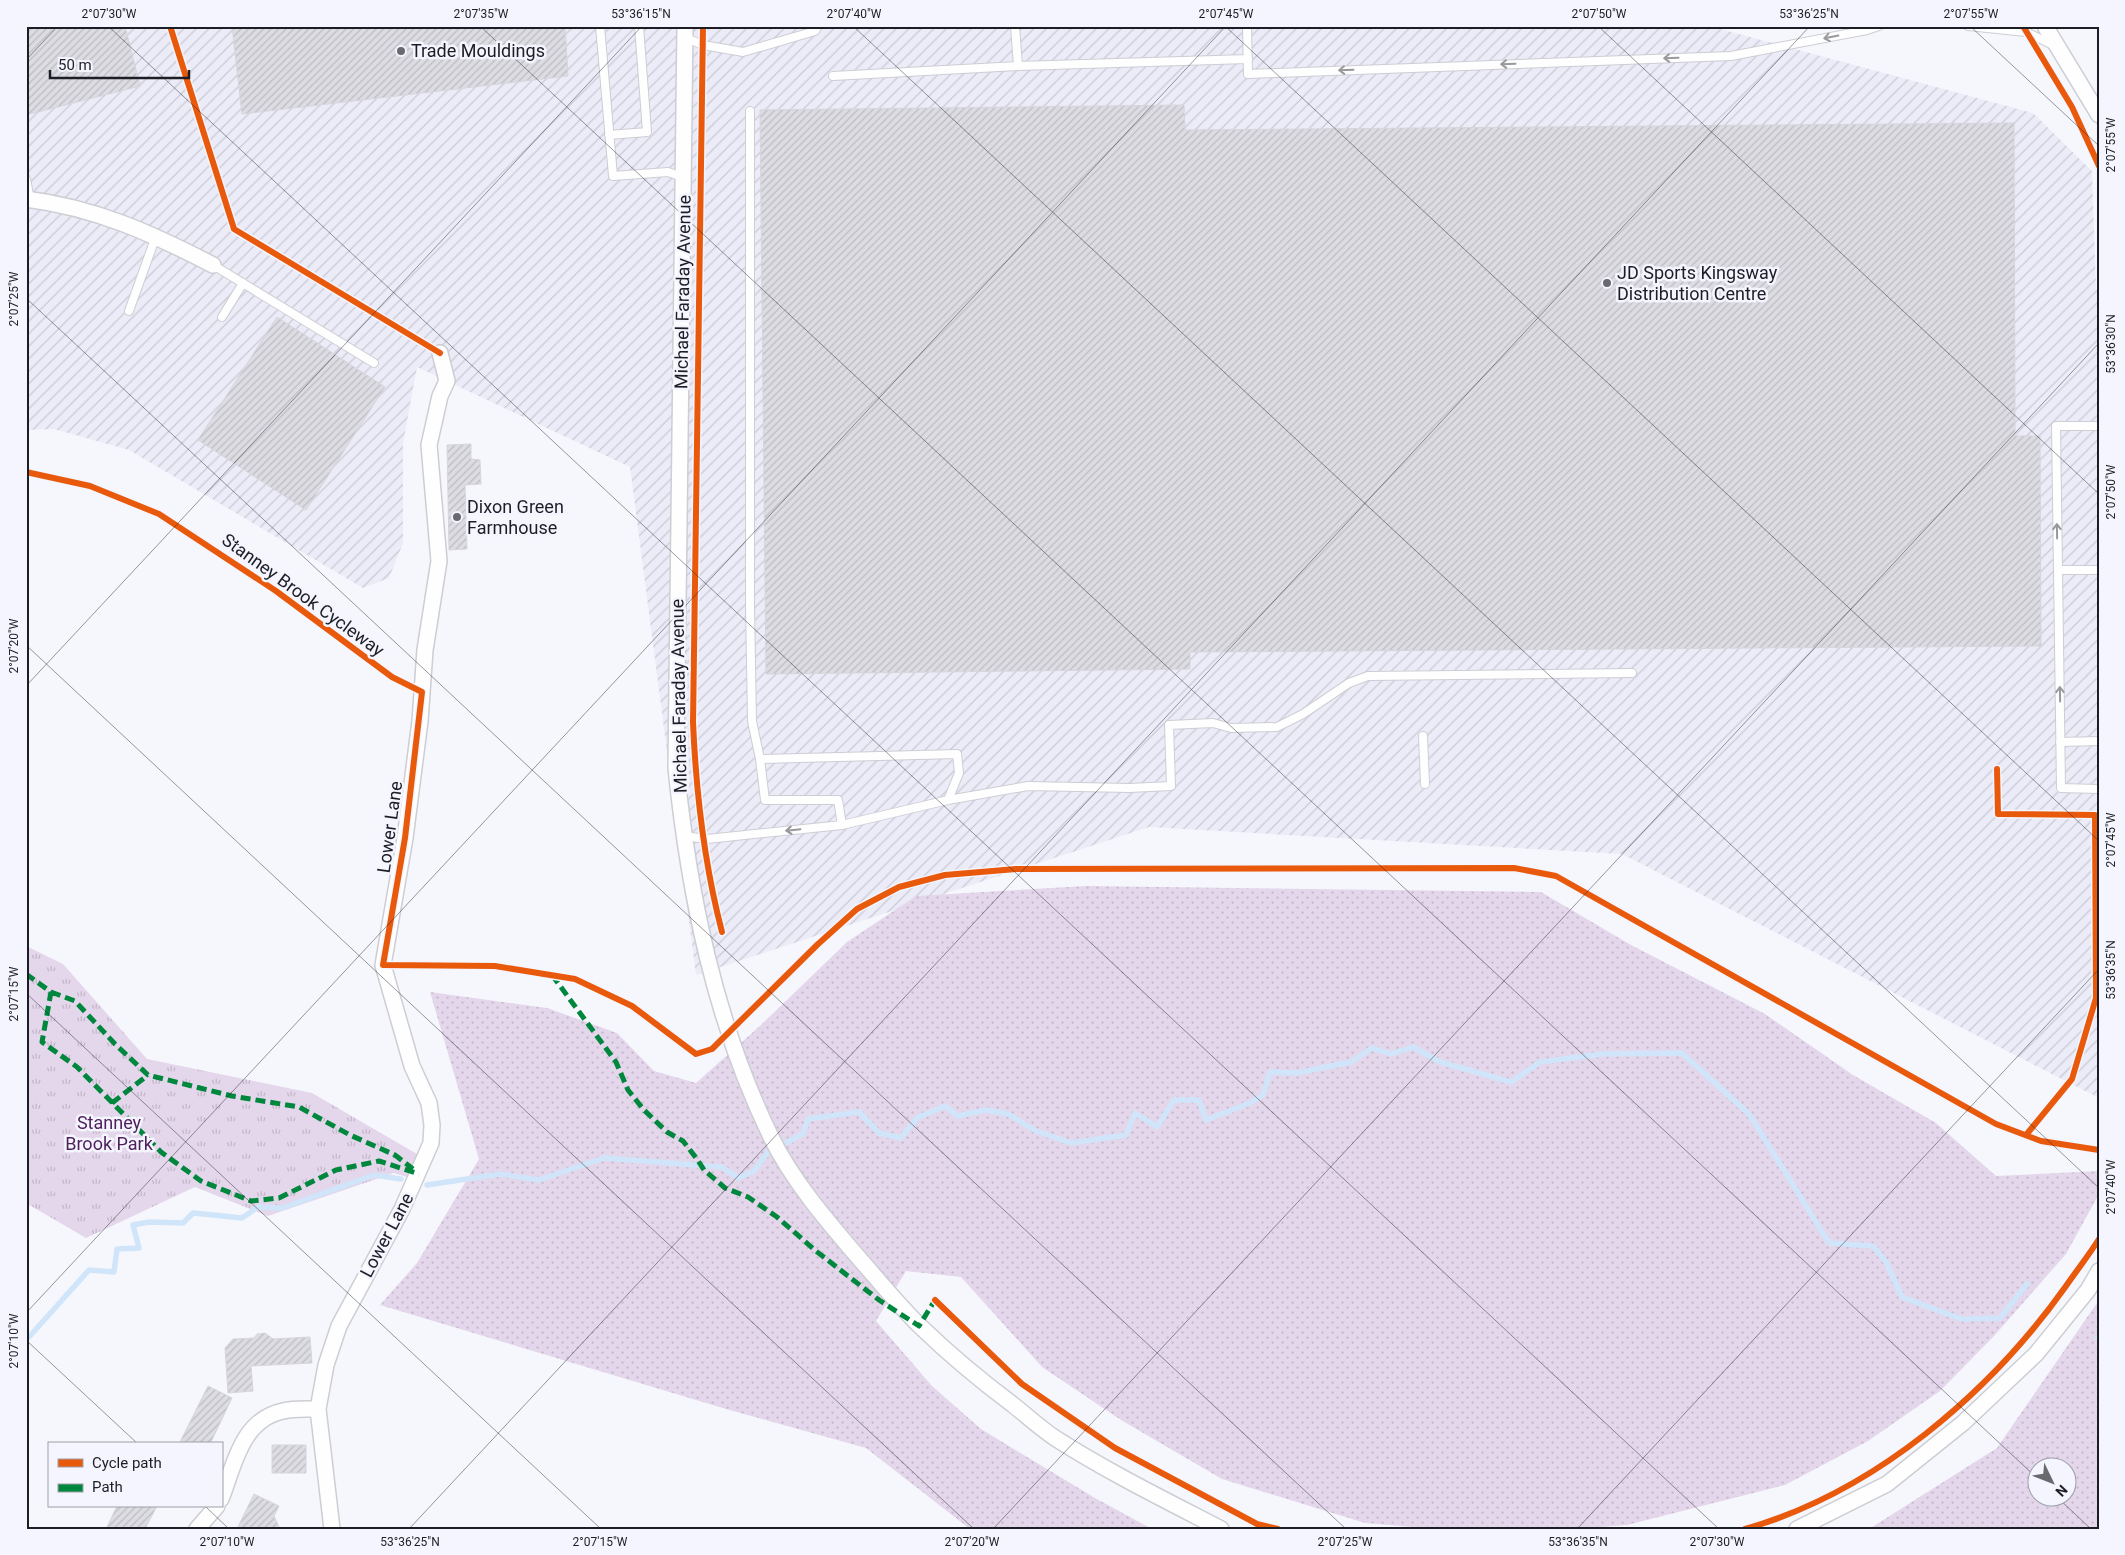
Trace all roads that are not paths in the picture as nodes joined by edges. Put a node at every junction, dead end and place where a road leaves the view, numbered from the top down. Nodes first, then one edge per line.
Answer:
1 (600, 26) edge
2 (639, 26) edge
3 (818, 26) edge
4 (1015, 26) edge
5 (1247, 26) edge
6 (1879, 26) edge
7 (1968, 26) edge
8 (2046, 26) edge
9 (1979, 27) edge
10 (686, 32) edge
11 (2059, 48) junction
12 (1248, 59) junction
13 (1018, 66) junction
14 (833, 76) dead end
15 (750, 111) dead end
16 (2099, 115) edge
17 (609, 135) junction
18 (685, 178) junction
19 (26, 179) edge
20 (28, 200) edge
21 (156, 236) junction
22 (212, 265) joint
23 (243, 283) junction
24 (129, 311) dead end
25 (222, 317) dead end
26 (440, 353) dead end
27 (374, 363) dead end
28 (2099, 426) edge
29 (2058, 570) junction
30 (2099, 570) edge
31 (1632, 673) dead end
32 (1423, 736) dead end
33 (2099, 741) edge
34 (2060, 742) junction
35 (760, 759) junction
36 (1425, 784) dead end
37 (2099, 789) edge
38 (948, 800) junction
39 (842, 825) junction
40 (683, 836) junction
41 (2099, 1271) edge
42 (318, 1409) junction
43 (222, 1496) edge
44 (215, 1508) edge
45 (198, 1529) edge
46 (332, 1529) edge
47 (1221, 1529) edge
48 (1797, 1529) edge

1 - 17 lane
2 - 17 lane
3 - 10 lane
4 - 13 lane
5 - 12 lane
6 -> 12 lane
7 - 9 lane
8 - 11 street
9 - 11 lane
10 - 18 street, Michael Faraday Avenue
11 - 16 street
12 - 13 lane
13 - 14 lane
15 - 35 lane
17 - 18 lane
18 - 40 street, Michael Faraday Avenue
19 - 20 lane
20 - 21 street
21 - 22 street
21 - 24 lane
22 - 23 lane
23 - 25 lane
23 - 27 lane
26 - 42 street, Lower Lane
29 -> 28 lane
29 - 30 lane
34 -> 29 lane
31 - 38 lane
32 - 36 lane
33 - 34 lane
34 - 37 lane
35 - 38 lane
35 - 39 lane
38 - 39 lane
39 -> 40 lane
40 - 47 street, Michael Faraday Avenue
41 - 48 street
42 - 43 street
42 - 46 street, Lower Lane
44 - 45 street

